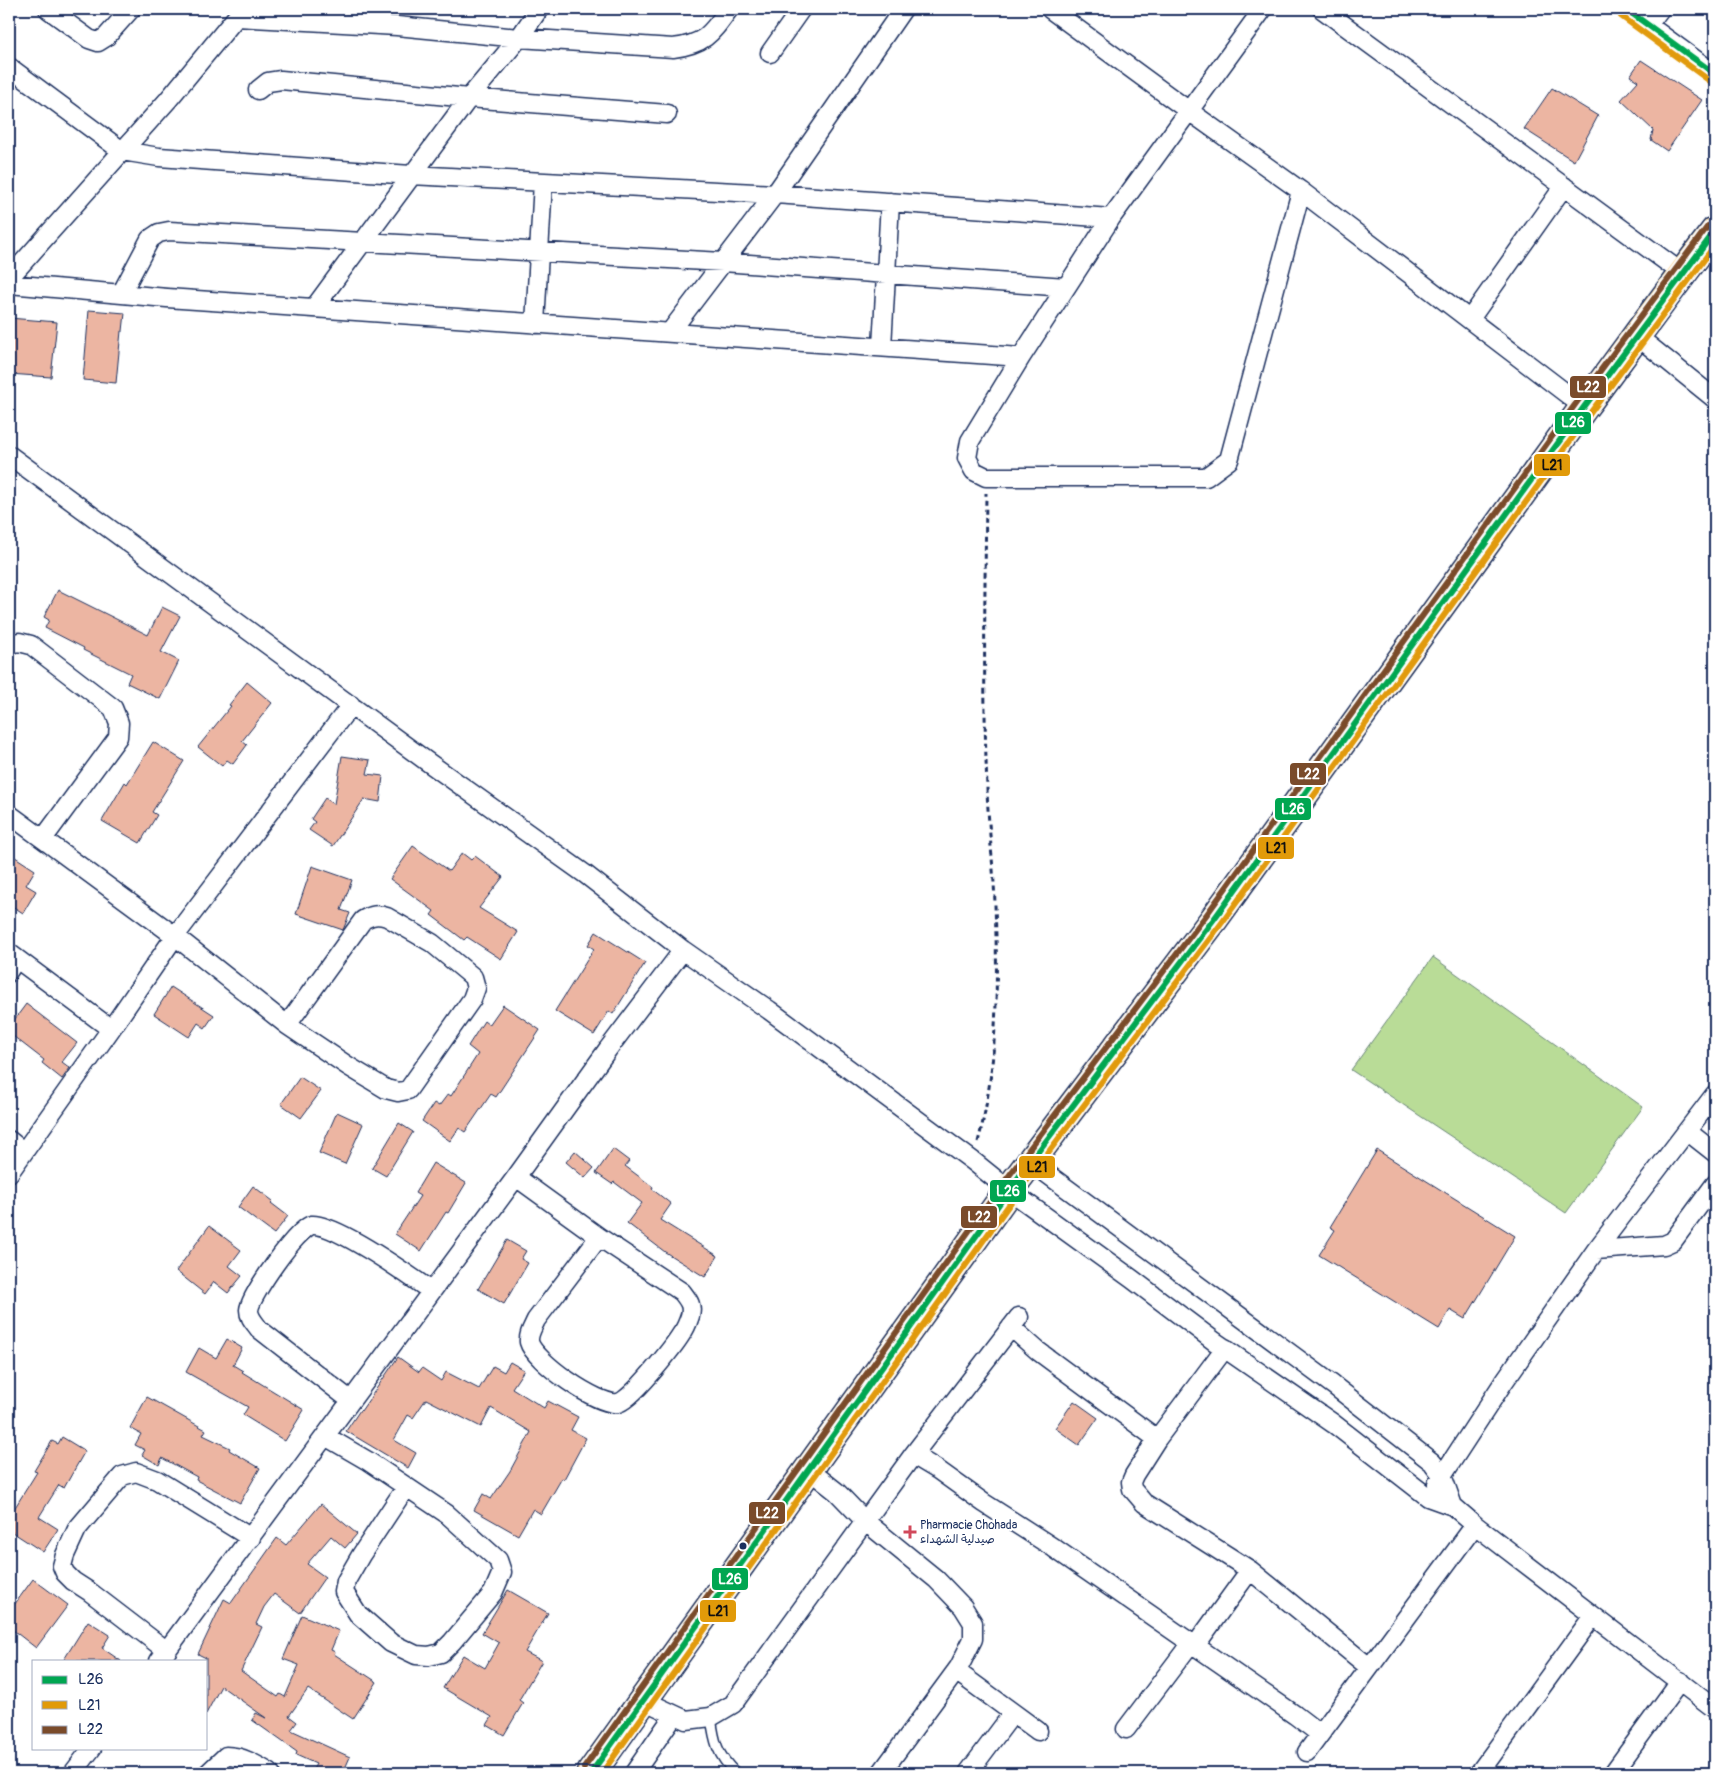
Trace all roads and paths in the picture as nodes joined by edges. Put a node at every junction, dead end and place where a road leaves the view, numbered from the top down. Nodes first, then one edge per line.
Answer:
1 (48, 9) edge
2 (131, 9) edge
3 (539, 9) edge
4 (729, 9) edge
5 (801, 9) edge
6 (903, 9) edge
7 (1050, 9) edge
8 (1262, 9) edge
9 (1322, 9) edge
10 (1626, 9) edge
11 (1660, 9) edge
12 (240, 13) edge
13 (1648, 24) junction
14 (519, 38) junction
15 (1683, 51) junction
16 (770, 53) dead end
17 (1715, 64) edge
18 (9, 66) edge
19 (1715, 74) edge
20 (258, 90) dead end
21 (469, 98) junction
22 (1189, 111) junction
23 (667, 114) dead end
24 (122, 151) junction
25 (411, 175) junction
26 (543, 182) junction
27 (1564, 186) junction
28 (1301, 191) junction
29 (775, 194) junction
30 (890, 202) junction
31 (1110, 218) junction
32 (1715, 231) edge
33 (363, 241) junction
34 (540, 251) junction
35 (723, 262) junction
36 (1682, 273) junction
37 (886, 274) junction
38 (9, 278) edge
39 (9, 284) edge
40 (1066, 287) junction
41 (121, 294) junction
42 (314, 308) junction
43 (1470, 319) junction
44 (536, 324) junction
45 (670, 332) junction
46 (1637, 336) junction
47 (882, 347) junction
48 (1021, 357) junction
49 (1715, 399) edge
50 (1584, 407) junction
51 (9, 455) edge
52 (986, 477) junction
53 (9, 644) edge
54 (351, 705) junction
55 (9, 814) edge
56 (42, 839) junction
57 (175, 936) junction
58 (683, 950) junction
59 (15, 957) edge
60 (9, 978) edge
61 (287, 1025) junction
62 (111, 1029) junction
63 (1715, 1094) edge
64 (1686, 1131) junction
65 (9, 1140) edge
66 (24, 1152) junction
67 (1715, 1152) edge
68 (973, 1161) junction
69 (1031, 1162) junction
70 (9, 1173) edge
71 (516, 1177) junction
72 (1715, 1184) edge
73 (1008, 1190) junction
74 (599, 1237) junction
75 (1596, 1250) junction
76 (431, 1291) junction
77 (1224, 1348) junction
78 (350, 1400) junction
79 (324, 1436) junction
80 (1157, 1439) junction
81 (913, 1455) junction
82 (808, 1469) junction
83 (1442, 1476) junction
84 (406, 1487) junction
85 (1428, 1497) junction
86 (1453, 1506) junction
87 (866, 1522) junction
88 (1475, 1525) junction
89 (251, 1538) junction
90 (1250, 1570) junction
91 (1593, 1616) junction
92 (1193, 1645) junction
93 (163, 1656) edge
94 (1369, 1667) junction
95 (956, 1671) junction
96 (1680, 1681) junction
97 (643, 1700) junction
98 (1715, 1709) edge
99 (1013, 1713) junction
100 (674, 1715) junction
101 (711, 1717) junction
102 (1126, 1729) dead end
103 (1038, 1731) dead end
104 (1320, 1734) junction
105 (90, 1750) edge
106 (1306, 1752) dead end
107 (73, 1773) edge
108 (208, 1773) edge
109 (270, 1773) edge
110 (591, 1773) edge
111 (634, 1773) edge
112 (736, 1773) edge
113 (881, 1773) edge
114 (968, 1773) edge
115 (1479, 1773) edge
116 (1613, 1773) edge

1 - 2 street
3 - 14 street
4 - 14 street
5 - 16 street
6 - 29 street
7 - 22 street
8 - 22 street
9 - 27 street
10 - 13 street
11 - 13 street
12 - 14 street
12 - 24 street
13 - 15 street
14 - 21 street
15 - 17 street
15 - 19 street
18 - 24 street
20 - 21 street
21 - 23 street
21 - 25 street
22 - 28 street
22 - 31 street
24 - 25 street
24 - 38 street
25 - 26 street
25 - 33 street
26 - 29 street
26 - 34 street
27 - 36 street
27 - 43 street
28 - 43 street
28 - 52 street
29 - 30 street
29 - 35 street
30 - 31 street
30 - 37 street
31 - 40 street
32 - 36 highway
33 - 34 street
33 - 41 street
33 - 42 street
34 - 35 street
34 - 44 street
35 - 37 street
35 - 45 street
36 - 46 highway
37 - 40 street
37 - 47 street
39 - 41 street
40 - 48 street
41 - 42 street
42 - 44 street
43 - 50 street
44 - 45 street
45 - 47 street
46 - 49 street
46 - 50 highway
47 - 48 street
48 - 52 street
50 - 69 highway
51 - 54 street
52 - 68 path
53 - 56 street
54 - 57 street
54 - 58 street
55 - 56 street
56 - 57 street
57 - 61 street
57 - 62 street
58 - 68 street
58 - 71 street
59 - 60 lane
59 - 62 street
61 - 61 street
62 - 66 street
63 - 64 street
64 - 67 street
64 - 75 street
65 - 66 street
66 - 70 street
68 - 73 street
69 - 73 highway
69 - 83 street
71 - 74 street
71 - 76 street
72 - 75 street
73 - 77 street
73 - 82 highway
74 - 74 street
75 - 83 street
76 - 78 street
76 - 78 street
77 - 80 street
77 - 85 street
78 - 79 street
79 - 84 street
79 - 89 street
80 - 81 street
80 - 90 street
81 - 87 street
81 - 92 street
82 - 87 street
82 - 97 highway
83 - 85 street
83 - 86 street
84 - 84 street
85 - 86 street
86 - 88 street
87 - 95 street
87 - 101 street
88 - 91 street
88 - 94 street
89 - 93 street
89 - 93 street
90 - 92 street
90 - 94 street
91 - 96 street
91 - 115 street
92 - 102 street
92 - 104 street
94 - 104 street
95 - 99 street
95 - 113 street
96 - 98 street
96 - 116 street
97 - 100 street
97 - 110 highway
99 - 103 street
99 - 114 street
100 - 101 street
100 - 111 street
101 - 112 lane
104 - 106 street
105 - 107 street
108 - 109 street

